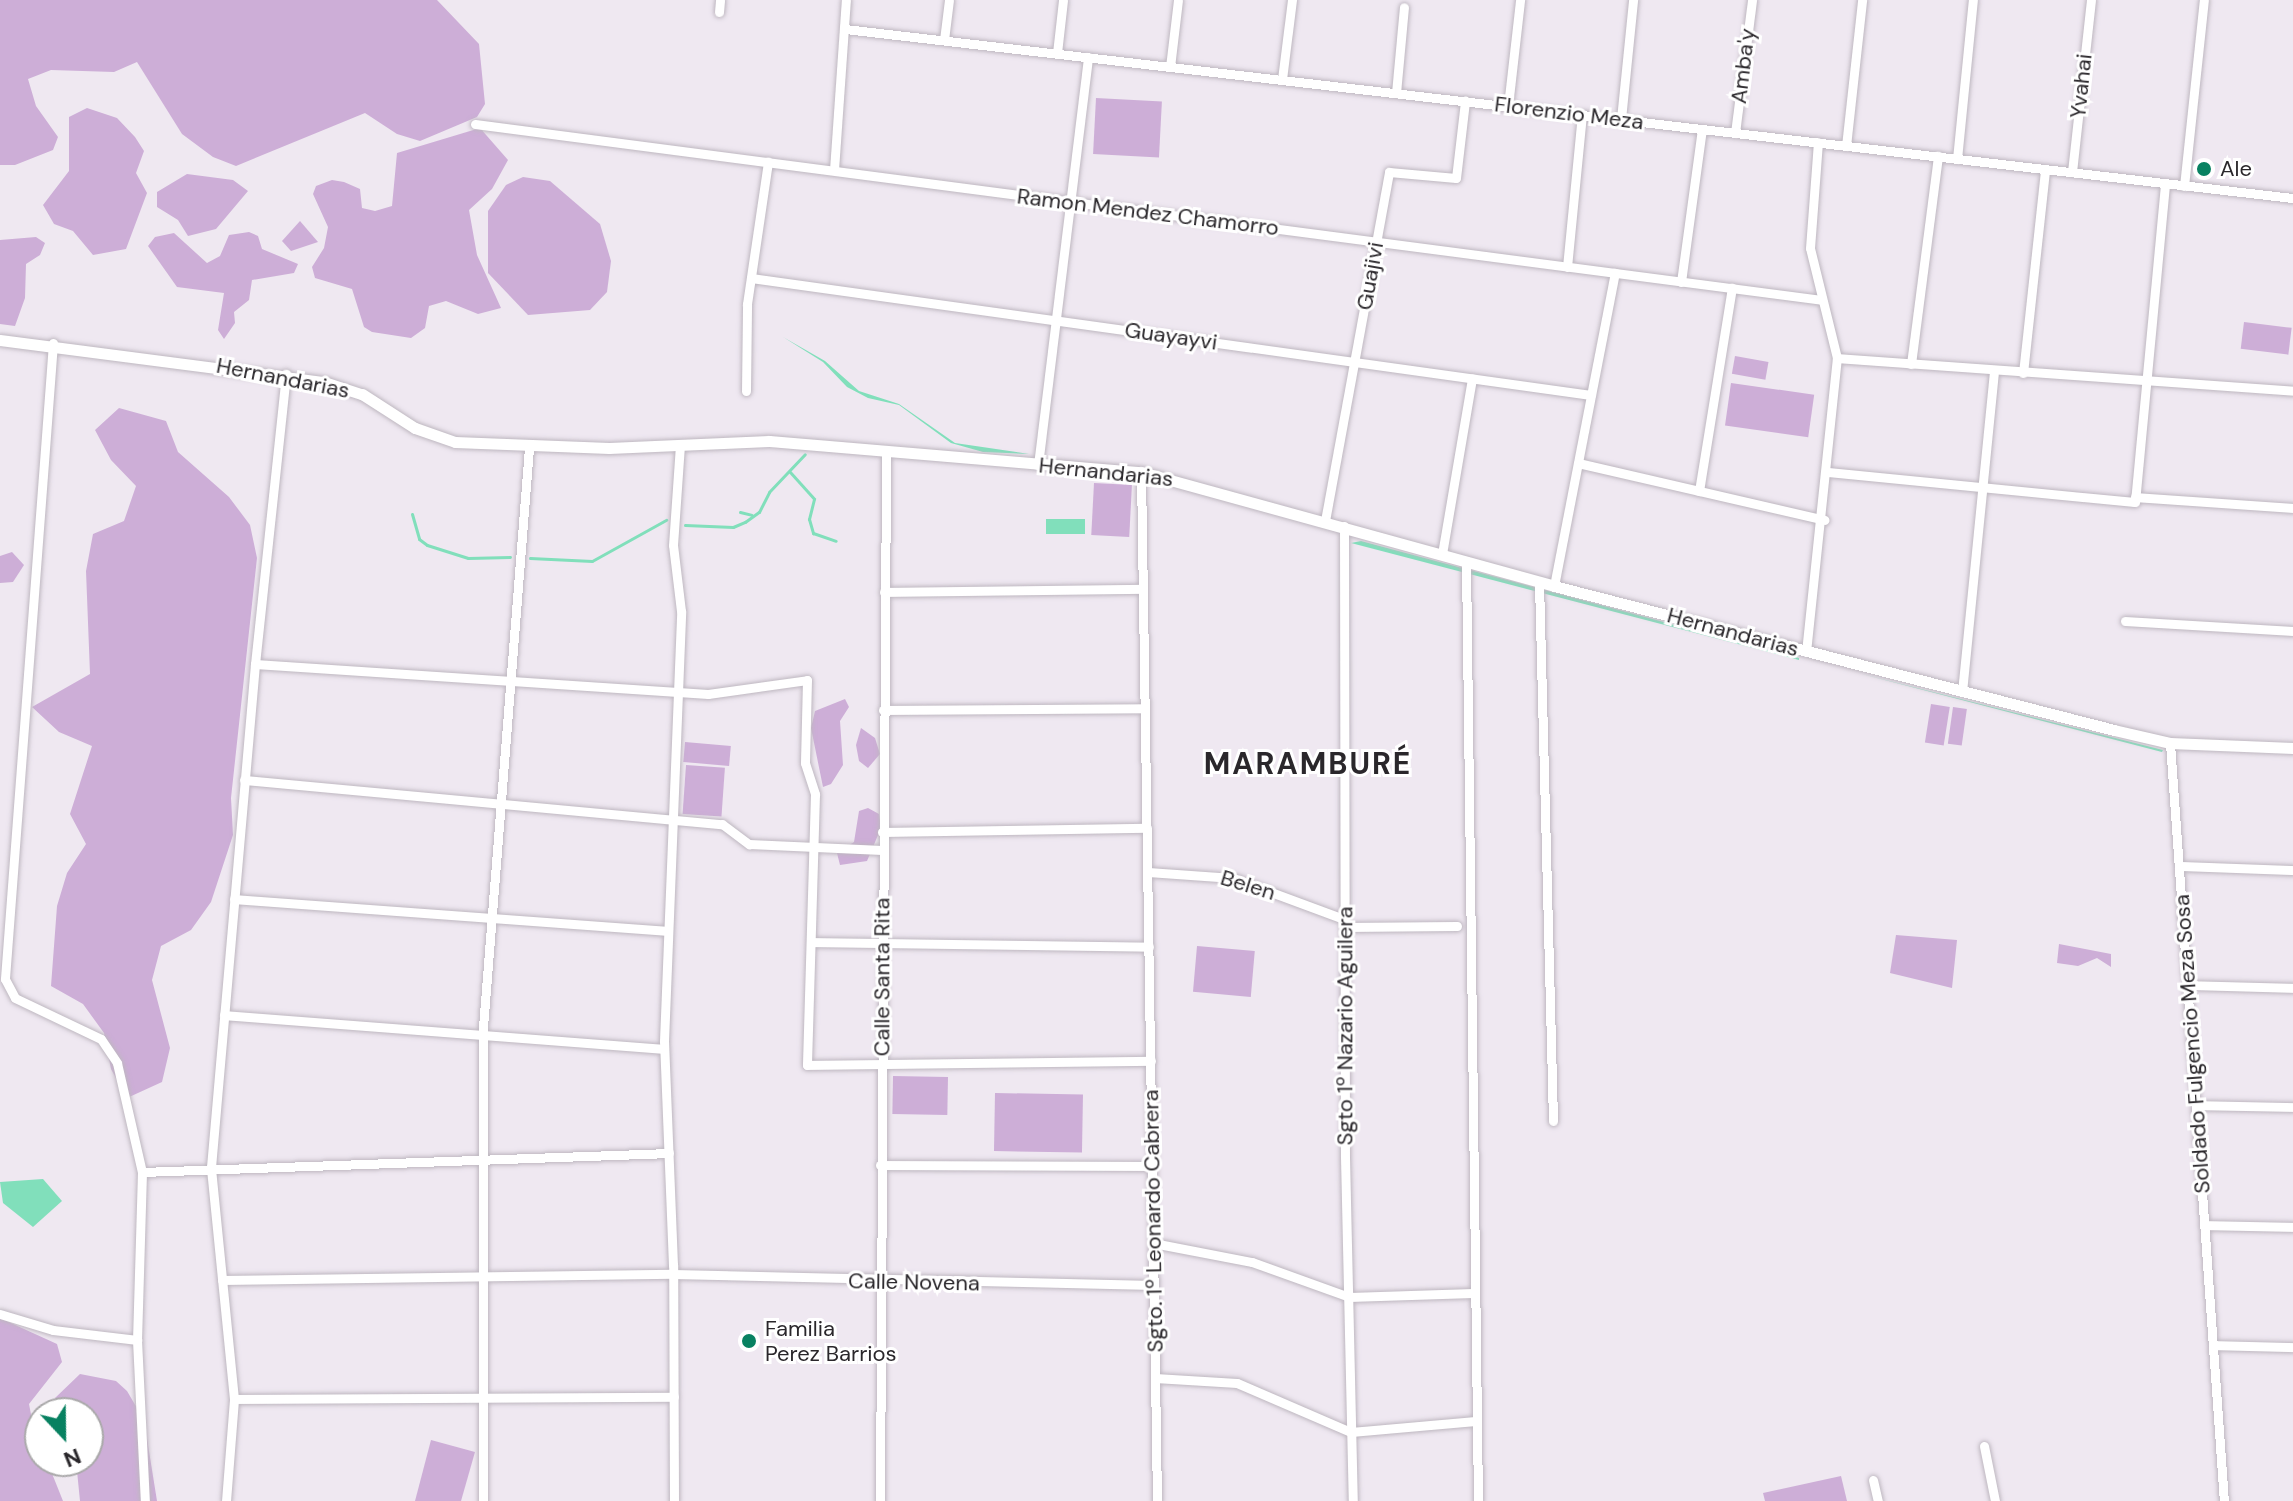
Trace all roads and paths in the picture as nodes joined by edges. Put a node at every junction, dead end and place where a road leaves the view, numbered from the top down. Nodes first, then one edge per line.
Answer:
1 (720, 0) edge
2 (846, 0) edge
3 (949, 0) edge
4 (1063, 0) edge
5 (1178, 0) edge
6 (1292, 0) edge
7 (1520, 0) edge
8 (1633, 0) edge
9 (1752, 0) edge
10 (1862, 0) edge
11 (1973, 0) edge
12 (2091, 0) edge
13 (2204, 0) edge
14 (1404, 7) dead end
15 (719, 12) dead end
16 (845, 29) junction
17 (944, 40) junction
18 (1057, 53) junction
19 (1088, 57) junction
20 (1170, 67) junction
21 (1282, 79) junction
22 (1396, 93) junction
23 (1465, 101) junction
24 (1508, 106) junction
25 (1582, 115) junction
26 (1621, 119) junction
27 (475, 124) dead end
28 (1702, 129) junction
29 (1735, 133) junction
30 (1818, 142) junction
31 (1846, 146) junction
32 (1938, 156) junction
33 (1957, 159) junction
34 (768, 162) junction
35 (2045, 169) junction
36 (834, 170) junction
37 (2072, 172) junction
38 (2165, 183) junction
39 (2184, 186) junction
40 (2293, 198) edge
41 (1070, 202) junction
42 (1376, 242) junction
43 (1567, 267) junction
44 (1615, 273) junction
45 (751, 278) junction
46 (1681, 282) junction
47 (1732, 288) junction
48 (1822, 300) junction
49 (1055, 320) junction
50 (0, 340) edge
51 (53, 343) junction
52 (1837, 358) junction
53 (1355, 362) junction
54 (1911, 364) junction
55 (1994, 371) junction
56 (2023, 373) junction
57 (286, 374) junction
58 (1472, 379) junction
59 (2149, 381) junction
60 (746, 391) dead end
61 (2293, 391) edge
62 (1591, 395) junction
63 (680, 444) junction
64 (529, 448) junction
65 (886, 452) junction
66 (1578, 463) junction
67 (1038, 465) junction
68 (1141, 472) junction
69 (1828, 472) junction
70 (1980, 487) junction
71 (1699, 491) junction
72 (2135, 497) junction
73 (2293, 508) edge
74 (1824, 520) junction
75 (1325, 521) junction
76 (1344, 526) junction
77 (1442, 554) junction
78 (1466, 561) junction
79 (1539, 582) junction
80 (1554, 586) junction
81 (1143, 589) junction
82 (884, 592) junction
83 (2125, 621) dead end
84 (2293, 631) edge
85 (1806, 652) junction
86 (255, 664) junction
87 (510, 682) junction
88 (1962, 692) junction
89 (677, 693) junction
90 (1145, 708) junction
91 (883, 710) junction
92 (2170, 743) junction
93 (2293, 748) edge
94 (244, 780) junction
95 (501, 804) junction
96 (672, 820) junction
97 (1147, 828) junction
98 (882, 832) junction
99 (813, 847) junction
100 (882, 850) junction
101 (2179, 866) junction
102 (2293, 870) edge
103 (1148, 872) junction
104 (234, 899) junction
105 (492, 918) junction
106 (1344, 923) junction
107 (1457, 926) dead end
108 (668, 931) junction
109 (811, 942) junction
110 (883, 943) junction
111 (1149, 944) junction
112 (2187, 985) junction
113 (2293, 988) edge
114 (224, 1015) junction
115 (483, 1035) junction
116 (664, 1049) junction
117 (1151, 1061) junction
118 (881, 1064) junction
119 (2196, 1105) junction
120 (2293, 1107) edge
121 (1553, 1121) dead end
122 (669, 1153) junction
123 (484, 1159) junction
124 (880, 1165) junction
125 (1152, 1166) junction
126 (211, 1167) junction
127 (142, 1172) junction
128 (2205, 1225) junction
129 (2293, 1227) edge
130 (1153, 1243) junction
131 (673, 1274) junction
132 (485, 1277) junction
133 (222, 1280) junction
134 (881, 1281) junction
135 (1154, 1285) junction
136 (1473, 1293) junction
137 (1349, 1297) junction
138 (0, 1314) edge
139 (137, 1340) junction
140 (2214, 1345) junction
141 (2293, 1347) edge
142 (1155, 1378) junction
143 (674, 1397) junction
144 (234, 1399) junction
145 (486, 1399) junction
146 (1476, 1421) junction
147 (1351, 1432) junction
148 (1984, 1446) dead end
149 (1873, 1480) dead end
150 (145, 1501) edge
151 (226, 1501) edge
152 (483, 1501) edge
153 (674, 1501) edge
154 (880, 1501) edge
155 (1157, 1501) edge
156 (1353, 1501) edge
157 (1478, 1501) edge
158 (1878, 1501) edge
159 (1995, 1501) edge
160 (2224, 1501) edge

1 - 15 street
2 - 16 street
3 - 17 street
4 - 18 street
5 - 20 street
6 - 21 street
7 - 24 street
8 - 26 street
9 - 29 street, Amba'y
10 - 31 street
11 - 33 street
12 - 37 street, Yvahai
13 - 39 street
14 - 22 street
16 - 17 street, Florenzio Meza
16 - 36 street
17 - 18 street, Florenzio Meza
18 - 19 street, Florenzio Meza
19 - 20 street, Florenzio Meza
19 - 41 street
20 - 21 street, Florenzio Meza
21 - 22 street, Florenzio Meza
22 - 23 street, Florenzio Meza
23 - 24 street, Florenzio Meza
23 - 42 street, Guajivi
24 - 25 street, Florenzio Meza
25 - 26 street, Florenzio Meza
25 - 43 street
26 - 28 street, Florenzio Meza
27 - 34 street, Ramon Mendez Chamorro
28 - 29 street, Florenzio Meza
28 - 46 street
29 - 30 street, Florenzio Meza
30 - 31 street, Florenzio Meza
30 - 48 street
31 - 32 street, Florenzio Meza
32 - 33 street, Florenzio Meza
32 - 54 street
33 - 35 street, Florenzio Meza
34 - 36 street, Ramon Mendez Chamorro
34 - 45 street
35 - 37 street, Florenzio Meza
35 - 56 street
36 - 41 street, Ramon Mendez Chamorro
37 - 38 street, Florenzio Meza
38 - 39 street, Florenzio Meza
38 - 59 street
39 - 40 street, Florenzio Meza
41 - 42 street, Ramon Mendez Chamorro
41 - 49 street
42 - 43 street, Ramon Mendez Chamorro
42 - 53 street, Guajivi
43 - 44 street, Ramon Mendez Chamorro
44 - 46 street, Ramon Mendez Chamorro
44 - 62 street
45 - 49 street, Guayayvi
45 - 60 street
46 - 47 street, Ramon Mendez Chamorro
47 - 48 street, Ramon Mendez Chamorro
47 - 71 street
48 - 52 street
49 - 53 street, Guayayvi
49 - 67 street
50 - 51 street, Hernandarias
51 - 57 street, Hernandarias
51 - 127 street
52 - 54 street
52 - 69 street
53 - 58 street, Guayayvi
53 - 75 street, Guajivi
54 - 55 street
55 - 56 street
55 - 70 street
56 - 59 street
57 - 64 street, Hernandarias
57 - 86 street
58 - 62 street, Guayayvi
58 - 77 street
59 - 61 street
59 - 72 street
62 - 66 street
63 - 64 street, Hernandarias
63 - 65 street, Hernandarias
63 - 89 street
64 - 87 street
65 - 67 street, Hernandarias
65 - 82 street, Calle Santa Rita
66 - 71 street
66 - 80 street
67 - 68 street, Hernandarias
68 - 75 street, Hernandarias
68 - 81 street, Sgto. 1º Leonardo Cabrera
69 - 70 street
69 - 74 street
70 - 72 street
70 - 88 street
71 - 74 street
72 - 73 street
74 - 85 street
75 - 76 street, Hernandarias
76 - 77 street, Hernandarias
76 - 106 street, Sgto 1º Nazario Aguilera
77 - 78 street, Hernandarias
78 - 79 street, Hernandarias
78 - 136 street
79 - 80 street, Hernandarias
79 - 121 street
80 - 85 street, Hernandarias
81 - 82 street
81 - 90 street, Sgto. 1º Leonardo Cabrera
82 - 91 street, Calle Santa Rita
83 - 84 street
85 - 88 street, Hernandarias
86 - 87 street
86 - 94 street
87 - 89 street
87 - 95 street
88 - 92 street, Hernandarias
89 - 96 street
89 - 99 street
90 - 91 street
90 - 97 street, Sgto. 1º Leonardo Cabrera
91 - 98 street, Calle Santa Rita
92 - 93 street, Hernandarias
92 - 101 street, Soldado Fulgencio Meza Sosa
94 - 95 street
94 - 104 street
95 - 96 street
95 - 105 street
96 - 99 street
96 - 108 street
97 - 98 street
97 - 103 street, Sgto. 1º Leonardo Cabrera
98 - 100 street, Calle Santa Rita
99 - 100 street
99 - 109 street
100 - 110 street, Calle Santa Rita
101 - 102 street
101 - 112 street, Soldado Fulgencio Meza Sosa
103 - 106 street, Belen
103 - 111 street, Sgto. 1º Leonardo Cabrera
104 - 105 street
104 - 114 street
105 - 108 street
105 - 115 street
106 - 107 street
106 - 137 street, Sgto 1º Nazario Aguilera
108 - 116 street
109 - 110 street
109 - 118 street
110 - 111 street
110 - 118 street, Calle Santa Rita
111 - 117 street, Sgto. 1º Leonardo Cabrera
112 - 113 street
112 - 119 street, Soldado Fulgencio Meza Sosa
114 - 115 street
114 - 126 street
115 - 116 street
115 - 123 street
116 - 122 street
117 - 118 street
117 - 125 street, Sgto. 1º Leonardo Cabrera
118 - 124 street, Calle Santa Rita
119 - 120 street
119 - 128 street, Soldado Fulgencio Meza Sosa
122 - 123 street
122 - 131 street
123 - 126 street
123 - 132 street
124 - 125 street
124 - 134 street, Calle Santa Rita
125 - 130 street, Sgto. 1º Leonardo Cabrera
126 - 127 street
126 - 133 street
127 - 139 street
128 - 129 street
128 - 140 street, Soldado Fulgencio Meza Sosa
130 - 135 street, Sgto. 1º Leonardo Cabrera
130 - 137 street
131 - 132 street, Calle Novena
131 - 134 street, Calle Novena
131 - 143 street
132 - 133 street, Calle Novena
132 - 145 street
133 - 144 street
134 - 135 street, Calle Novena
134 - 154 street, Calle Santa Rita
135 - 142 street, Sgto. 1º Leonardo Cabrera
136 - 137 street
136 - 146 street
137 - 147 street, Sgto 1º Nazario Aguilera
138 - 139 street
139 - 150 street
140 - 141 street
140 - 160 street, Soldado Fulgencio Meza Sosa
142 - 147 street
142 - 155 street, Sgto. 1º Leonardo Cabrera
143 - 145 street
143 - 153 street
144 - 145 street
144 - 151 street
145 - 152 street
146 - 147 street
146 - 157 street
147 - 156 street, Sgto 1º Nazario Aguilera
148 - 159 street
149 - 158 street

